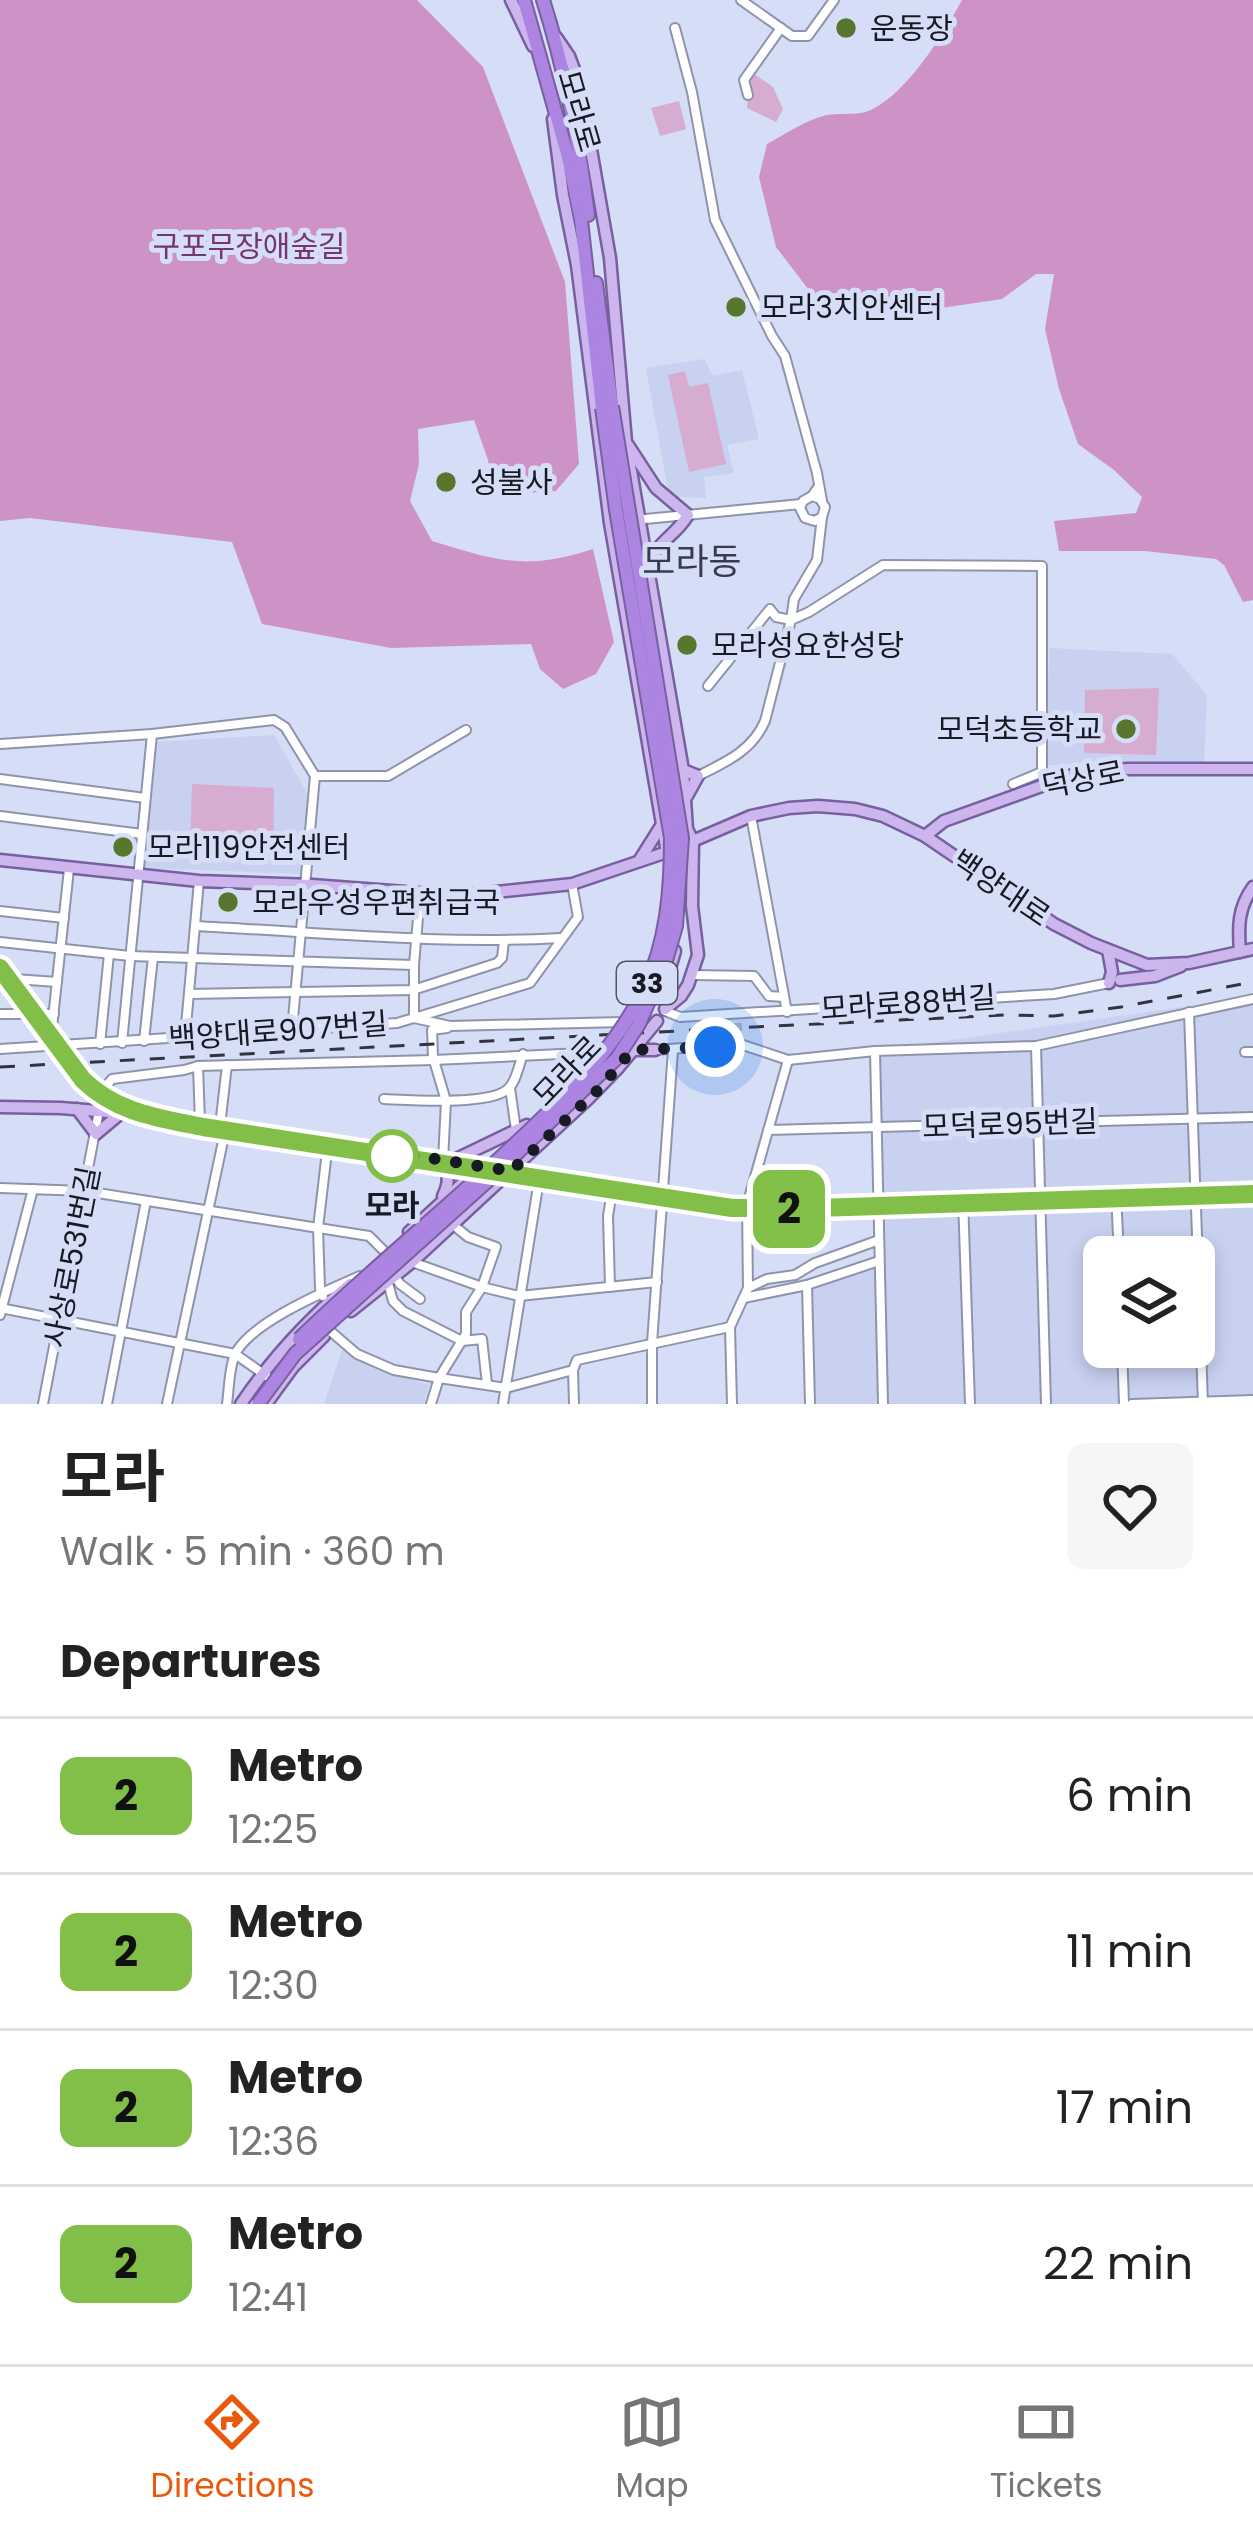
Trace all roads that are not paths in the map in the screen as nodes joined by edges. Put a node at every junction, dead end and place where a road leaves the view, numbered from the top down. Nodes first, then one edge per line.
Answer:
1 (511, 0) edge
2 (524, 0) edge
3 (547, 0) edge
4 (741, 0) edge
5 (834, 0) edge
6 (675, 28) dead end
7 (781, 28) junction
8 (554, 34) junction
9 (541, 63) junction
10 (748, 95) dead end
11 (551, 104) junction
12 (607, 407) junction
13 (626, 442) junction
14 (817, 498) junction
15 (801, 508) junction
16 (688, 515) junction
17 (639, 519) junction
18 (817, 519) junction
19 (610, 523) junction
20 (648, 568) junction
21 (791, 620) junction
22 (708, 686) dead end
23 (466, 730) dead end
24 (152, 734) junction
25 (676, 735) junction
26 (0, 744) edge
27 (650, 748) junction
28 (1253, 769) edge
29 (683, 770) junction
30 (315, 776) junction
31 (698, 776) junction
32 (0, 779) edge
33 (1013, 784) dead end
34 (145, 798) junction
35 (685, 808) junction
36 (0, 816) edge
37 (751, 816) junction
38 (662, 823) junction
39 (713, 832) junction
40 (142, 834) junction
41 (925, 836) junction
42 (689, 843) junction
43 (667, 852) junction
44 (0, 860) edge
45 (638, 862) junction
46 (69, 869) junction
47 (138, 875) junction
48 (199, 880) junction
49 (307, 884) junction
50 (572, 884) junction
51 (1253, 887) edge
52 (420, 894) junction
53 (0, 911) edge
54 (64, 919) junction
55 (195, 926) junction
56 (302, 931) junction
57 (562, 938) junction
58 (416, 939) junction
59 (504, 941) junction
60 (0, 942) edge
61 (61, 948) junction
62 (1108, 950) junction
63 (1246, 951) edge
64 (109, 953) junction
65 (130, 956) junction
66 (153, 957) junction
67 (192, 958) junction
68 (299, 961) junction
69 (1189, 963) junction
70 (414, 965) junction
71 (1147, 965) junction
72 (692, 975) junction
73 (0, 978) edge
74 (57, 982) junction
75 (1114, 982) junction
76 (413, 990) junction
77 (641, 990) junction
78 (295, 992) junction
79 (189, 994) junction
80 (662, 995) junction
81 (784, 997) junction
82 (1253, 999) edge
83 (787, 1012) junction
84 (1189, 1012) junction
85 (0, 1014) edge
86 (54, 1014) junction
87 (662, 1014) junction
88 (629, 1017) junction
89 (414, 1018) junction
90 (450, 1026) junction
91 (292, 1030) junction
92 (185, 1037) junction
93 (642, 1037) junction
94 (144, 1041) junction
95 (100, 1043) junction
96 (122, 1043) junction
97 (1036, 1046) junction
98 (50, 1047) junction
99 (0, 1049) edge
100 (632, 1050) junction
101 (655, 1050) junction
102 (673, 1050) junction
103 (875, 1051) junction
104 (604, 1052) junction
105 (580, 1053) junction
106 (524, 1054) junction
107 (434, 1060) junction
108 (788, 1060) junction
109 (227, 1065) junction
110 (198, 1066) junction
111 (590, 1069) junction
112 (511, 1088) junction
113 (384, 1099) dead end
114 (446, 1101) junction
115 (0, 1107) edge
116 (77, 1109) junction
117 (100, 1110) junction
118 (121, 1113) junction
119 (1253, 1117) edge
120 (1193, 1119) junction
121 (1040, 1123) junction
122 (200, 1124) junction
123 (223, 1126) junction
124 (877, 1127) junction
125 (521, 1128) junction
126 (768, 1130) junction
127 (95, 1134) junction
128 (328, 1143) junction
129 (525, 1158) junction
130 (445, 1161) junction
131 (483, 1166) junction
132 (511, 1171) junction
133 (535, 1173) junction
134 (613, 1185) junction
135 (0, 1188) edge
136 (33, 1189) junction
137 (1253, 1189) edge
138 (85, 1191) junction
139 (1196, 1191) junction
140 (664, 1193) junction
141 (1116, 1193) junction
142 (1042, 1196) junction
143 (963, 1198) junction
144 (146, 1201) junction
145 (878, 1201) junction
146 (748, 1205) junction
147 (437, 1206) junction
148 (208, 1210) junction
149 (452, 1224) junction
150 (317, 1228) junction
151 (1118, 1236) edge
152 (879, 1240) junction
153 (386, 1253) junction
154 (879, 1261) junction
155 (412, 1262) junction
156 (390, 1279) junction
157 (657, 1282) junction
158 (807, 1285) junction
159 (482, 1287) junction
160 (610, 1287) junction
161 (746, 1293) junction
162 (519, 1297) junction
163 (324, 1298) junction
164 (419, 1299) dead end
165 (0, 1310) edge
166 (59, 1320) junction
167 (730, 1327) junction
168 (329, 1330) junction
169 (121, 1332) junction
170 (462, 1341) junction
171 (180, 1343) junction
172 (652, 1343) junction
173 (235, 1354) junction
174 (1124, 1368) edge
175 (573, 1370) junction
176 (262, 1372) junction
177 (440, 1378) junction
178 (279, 1385) junction
179 (487, 1385) junction
180 (506, 1388) junction
181 (1253, 1400) edge
182 (1203, 1403) edge
183 (43, 1404) edge
184 (106, 1404) edge
185 (167, 1404) edge
186 (226, 1404) edge
187 (245, 1404) edge
188 (262, 1404) edge
189 (431, 1404) edge
190 (503, 1404) edge
191 (574, 1404) edge
192 (652, 1404) edge
193 (732, 1404) edge
194 (810, 1404) edge
195 (884, 1404) edge
196 (970, 1404) edge
197 (1046, 1404) edge
198 (1128, 1404) edge

1 - 9 main road
2 - 9 highway, 모라로 / 33
3 - 8 highway, 모라로 / 33
4 - 7 street
5 - 7 street
6 - 14 street
7 - 10 street
8 - 12 highway, 모라로 / 33
8 - 13 main road
9 - 11 highway, 모라로 / 33
11 - 12 highway, 모라로 / 33
11 - 19 main road
12 - 187 highway, 모라로 / 33, bridge
12 - 188 highway, 모라로 / 33, bridge
13 - 16 main road
13 - 17 main road
14 - 15 street
14 - 18 street
15 - 16 street
15 - 18 street
16 - 17 street
16 - 20 main road
17 - 19 street
17 - 20 main road
18 - 21 street
19 - 27 main road
20 - 25 main road
21 - 22 street
21 - 31 street
21 - 33 street, 덕상로
23 - 30 street
24 - 26 street
24 - 30 street
24 - 34 street
25 - 27 main road
25 - 29 main road
27 - 38 main road
28 - 41 main road, 덕상로
29 - 31 main road
29 - 35 main road
30 - 49 street
31 - 35 main road
32 - 34 street
34 - 40 street
35 - 39 main road
35 - 42 main road
36 - 40 street
37 - 39 main road, 백양대로
37 - 41 main road, 백양대로
37 - 81 street
38 - 43 main road
38 - 45 main road
39 - 42 main road, 백양대로
40 - 47 street
41 - 62 main road, 백양대로
42 - 43 main road, 백양대로
42 - 72 main road
42 - 80 main road
43 - 45 main road, 백양대로
43 - 77 main road
44 - 46 main road, 백양대로
45 - 50 main road, 백양대로
46 - 47 main road, 백양대로
46 - 54 street
47 - 48 main road, 백양대로
47 - 65 street
48 - 49 main road, 백양대로
48 - 55 street
49 - 52 main road, 백양대로
49 - 56 street
50 - 52 main road, 백양대로
50 - 57 street, 백양대로907번길
51 - 63 main road
52 - 58 street
53 - 54 street
54 - 61 street
55 - 56 street
55 - 67 street
56 - 58 street
56 - 68 street
57 - 59 street
57 - 89 street, 백양대로907번길
58 - 59 street
58 - 70 street
59 - 76 street
60 - 61 street
61 - 64 street
61 - 74 street
62 - 71 main road, 백양대로
62 - 75 main road
63 - 69 main road, 백양대로
64 - 65 street
64 - 95 street
65 - 66 street
65 - 96 street
66 - 67 street
66 - 94 street
67 - 68 street
67 - 79 street
68 - 70 street
68 - 78 street
69 - 71 main road, 백양대로
69 - 75 main road
70 - 76 street
71 - 75 street, 모라로88번길
72 - 81 street
72 - 87 main road, 모라로
73 - 74 street
74 - 86 street
75 - 83 street, 모라로88번길
76 - 78 street
76 - 89 street
77 - 80 main road
77 - 88 main road
78 - 79 street
78 - 91 street
79 - 92 street
80 - 87 main road
81 - 83 street
82 - 84 street
83 - 87 street, 모라로88번길
84 - 97 street
84 - 120 street
85 - 86 street
86 - 98 street
87 - 88 main road
87 - 93 main road, 모라로
88 - 90 street, 모라로
88 - 104 main road, 모라로
89 - 90 street, 모라로
89 - 91 street, 백양대로907번길
90 - 107 street
91 - 92 street, 백양대로907번길
92 - 94 street, 백양대로907번길
93 - 100 main road, 모라로
93 - 101 main road
94 - 96 street, 백양대로907번길
95 - 96 street, 백양대로907번길
95 - 98 street, 백양대로907번길
97 - 103 street
97 - 121 street
98 - 99 street, 백양대로907번길
100 - 101 main road
100 - 129 main road, 모라로
101 - 102 street
102 - 108 street
102 - 140 street
103 - 108 street
103 - 124 street
104 - 105 street
104 - 111 main road, 모라로
105 - 106 street
105 - 111 main road
106 - 107 street
106 - 112 street
107 - 109 street
107 - 114 street
108 - 126 street
109 - 110 street
109 - 123 street
110 - 117 street
110 - 122 street
111 - 125 main road, 모라로
112 - 114 street
112 - 125 street
113 - 114 street
114 - 130 street
115 - 116 main road
116 - 117 main road
116 - 127 main road
117 - 118 main road
117 - 127 street, 사상로531번길
118 - 122 main road
118 - 127 main road
119 - 120 street, 모덕로95번길
120 - 121 street, 모덕로95번길
120 - 139 street
121 - 124 street, 모덕로95번길
121 - 142 street
122 - 123 main road
123 - 128 main road
123 - 148 street
124 - 126 street, 모덕로95번길
124 - 145 street
125 - 130 main road
125 - 131 main road, 모라로
126 - 146 street
127 - 138 street, 사상로531번길
128 - 130 main road
128 - 150 street
129 - 132 main road, 모라로
129 - 133 main road
130 - 131 main road
130 - 147 main road
131 - 132 main road
131 - 147 main road, 모라로
132 - 133 main road
132 - 149 main road, 모라로
133 - 134 main road
133 - 162 street
134 - 140 main road
134 - 160 street
135 - 136 street
136 - 138 street
136 - 165 street
137 - 139 main road
138 - 144 street
138 - 166 street, 사상로531번길
139 - 141 main road
139 - 182 street
140 - 146 main road
140 - 157 street
141 - 142 main road
141 - 151 street
142 - 143 main road
142 - 197 street
143 - 145 main road
143 - 196 street
144 - 148 street
144 - 169 street
145 - 146 main road
145 - 152 street
146 - 161 street
147 - 153 main road, 모라로
148 - 150 street
148 - 171 street
149 - 155 main road, 모라로
149 - 159 street
150 - 153 street
150 - 163 street
152 - 154 street
152 - 161 street
153 - 163 main road, 모라로
154 - 158 street
154 - 195 street
155 - 156 main road, 모라로
155 - 159 street
156 - 164 street
156 - 168 main road, 모라로
156 - 170 street
157 - 160 street
157 - 172 street
158 - 161 street
158 - 194 street
159 - 162 street
159 - 170 street
160 - 162 street
161 - 167 street
162 - 180 street
163 - 173 street
163 - 176 main road, 모라로
165 - 166 street
166 - 169 street
166 - 183 street, 사상로531번길
167 - 172 street
167 - 193 street
168 - 177 street
168 - 178 main road, 모라로
169 - 171 street
169 - 184 street
170 - 177 street
170 - 179 street
171 - 173 street
171 - 185 street
172 - 175 street
172 - 192 street
173 - 176 street
173 - 186 street
174 - 198 street
175 - 180 street
175 - 191 street
176 - 178 street
176 - 187 main road, 모라로
177 - 179 street
177 - 189 street
178 - 188 main road, 모라로
179 - 180 street
180 - 190 street
181 - 182 street
182 - 198 street

